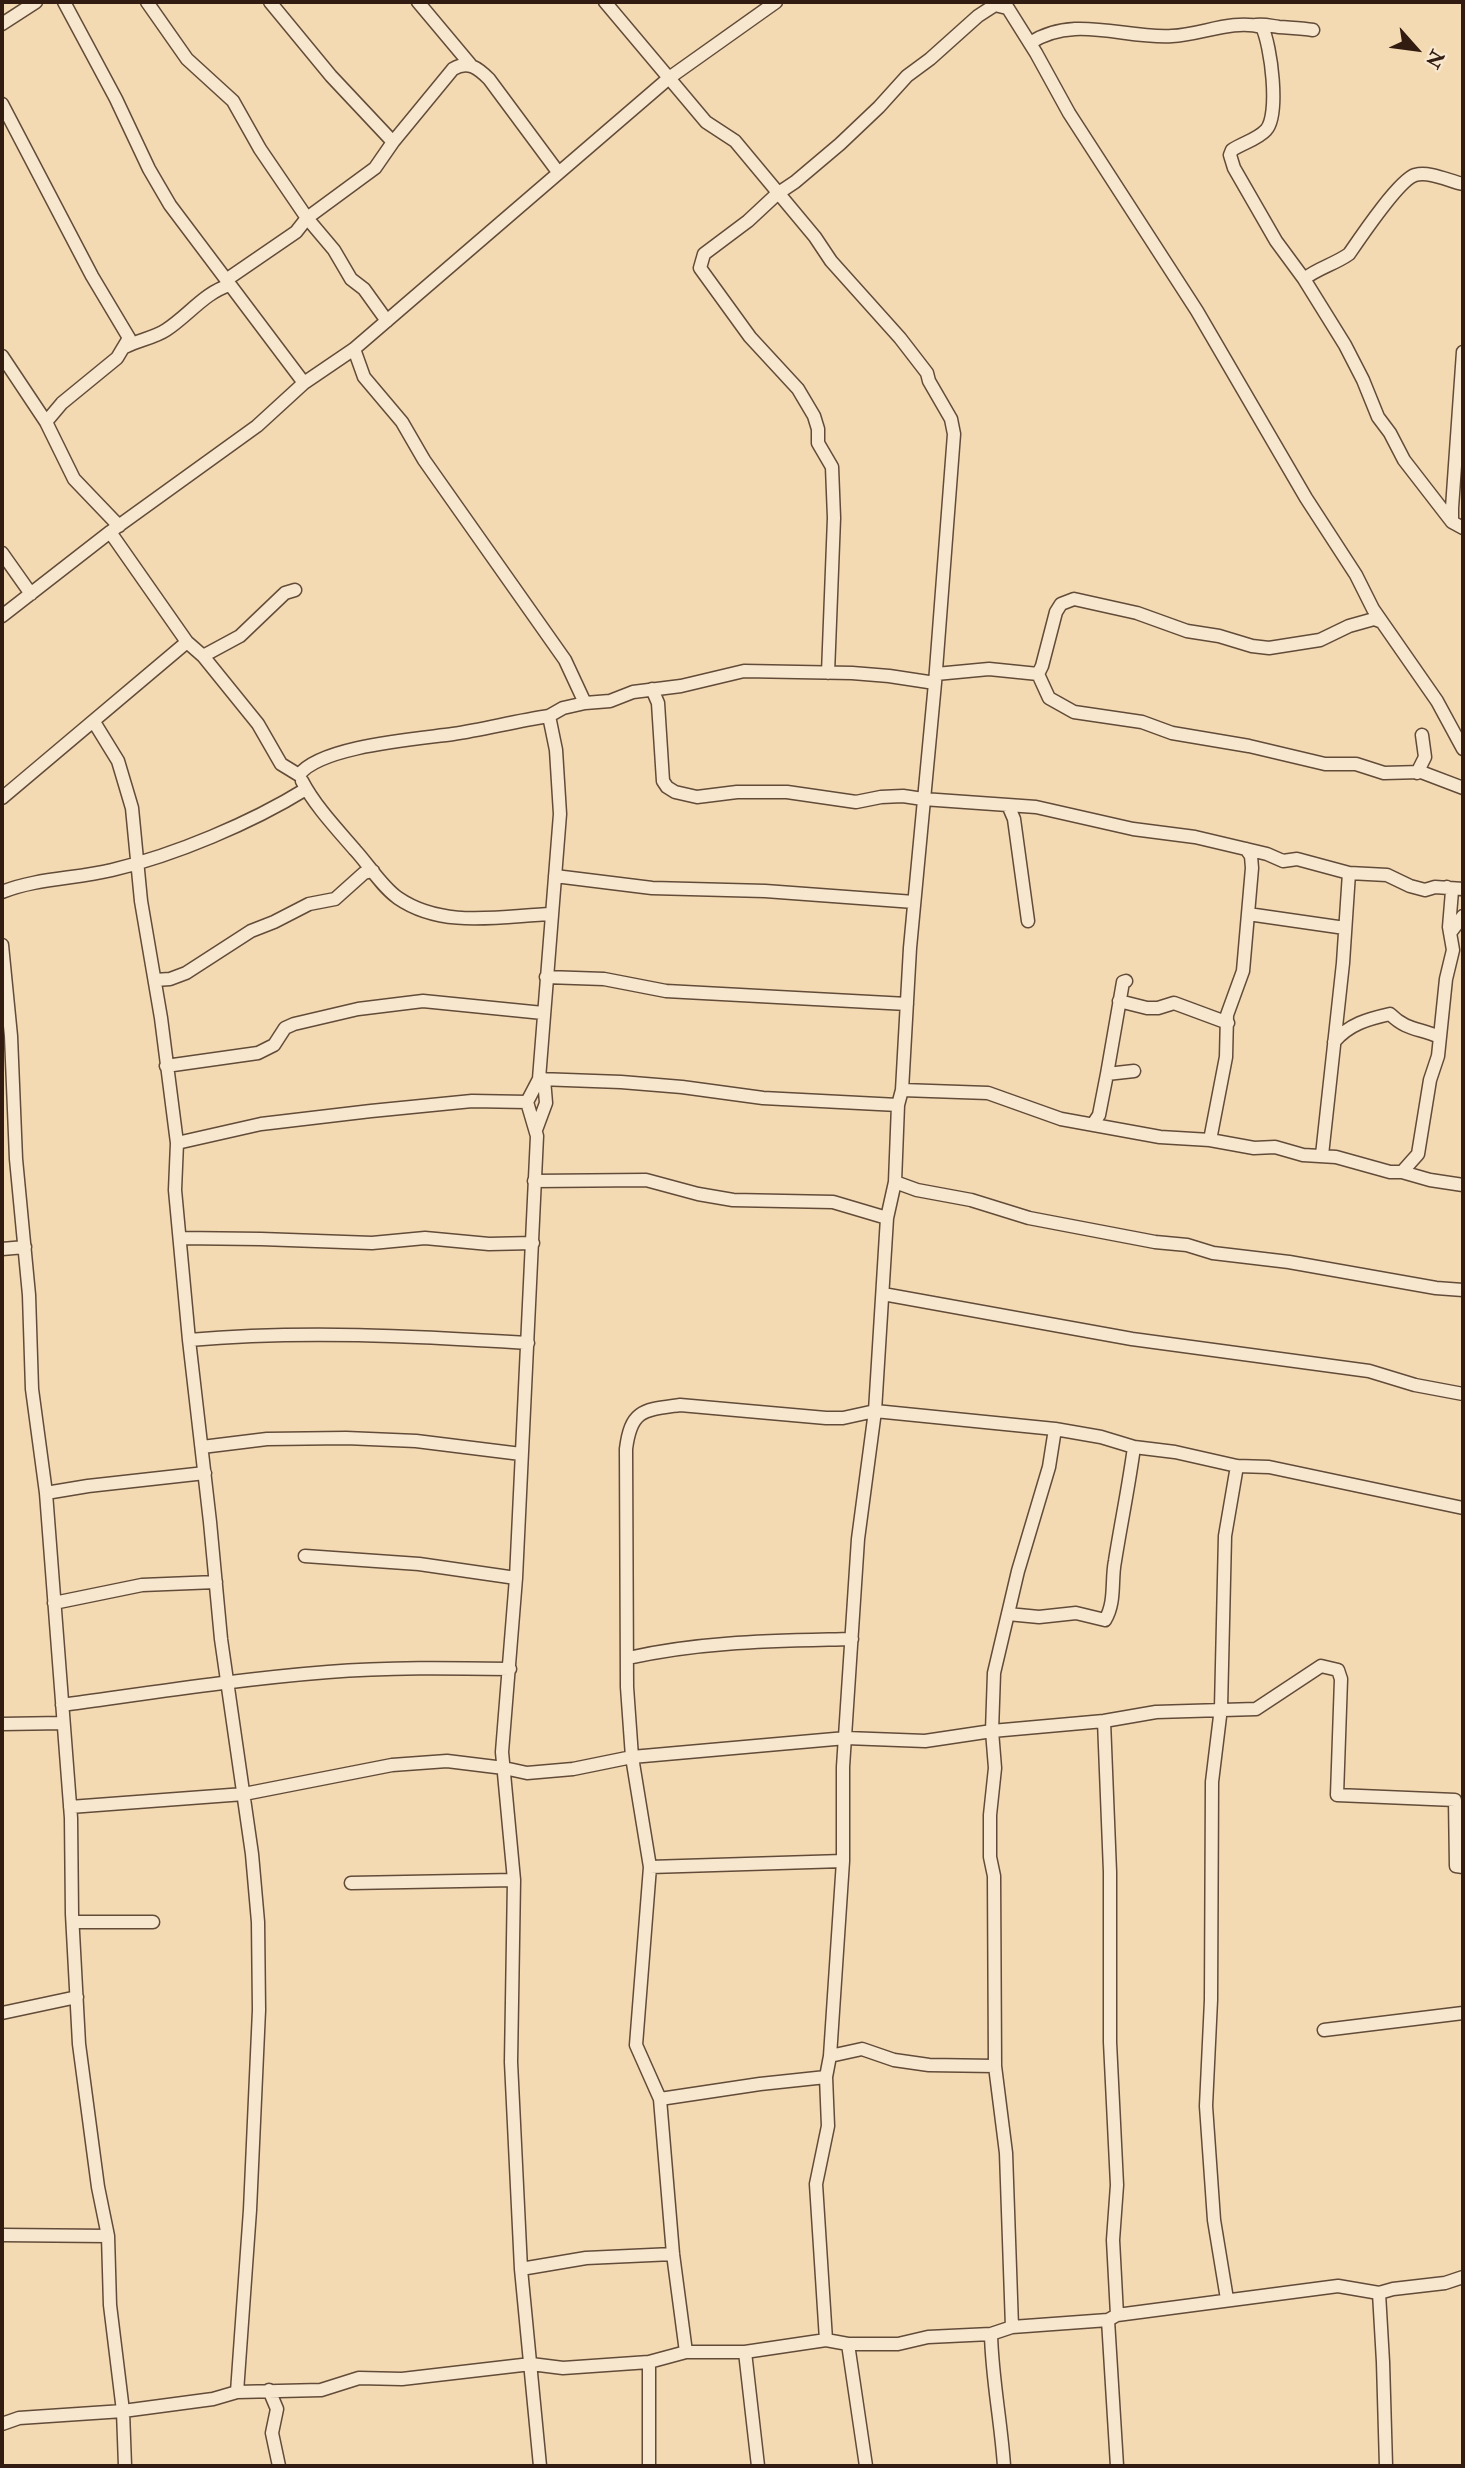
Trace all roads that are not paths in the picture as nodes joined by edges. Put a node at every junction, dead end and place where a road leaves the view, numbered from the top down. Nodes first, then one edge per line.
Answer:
1 (36, 2) edge
2 (64, 2) edge
3 (148, 2) edge
4 (270, 2) edge
5 (418, 2) edge
6 (606, 2) edge
7 (776, 2) edge
8 (1005, 5) edge
9 (2, 24) edge
10 (1256, 25) junction
11 (1314, 30) dead end
12 (1030, 43) junction
13 (470, 64) junction
14 (669, 78) junction
15 (2, 104) edge
16 (393, 142) junction
17 (558, 172) junction
18 (1463, 184) edge
19 (777, 194) junction
20 (307, 218) junction
21 (1304, 279) junction
22 (228, 283) junction
23 (387, 321) junction
24 (125, 347) junction
25 (354, 349) junction
26 (1463, 352) edge
27 (2, 356) edge
28 (304, 383) junction
29 (46, 422) junction
30 (1458, 525) edge
31 (114, 529) junction
32 (2, 553) edge
33 (295, 590) dead end
34 (31, 594) junction
35 (2, 616) edge
36 (1382, 622) junction
37 (187, 642) junction
38 (203, 656) junction
39 (828, 673) junction
40 (1038, 674) junction
41 (936, 679) junction
42 (652, 689) junction
43 (585, 703) junction
44 (549, 716) junction
45 (94, 722) junction
46 (1422, 735) dead end
47 (1463, 749) edge
48 (1416, 773) junction
49 (299, 775) junction
50 (1463, 788) edge
51 (306, 789) junction
52 (2, 798) edge
53 (923, 799) junction
54 (1007, 805) junction
55 (1246, 849) junction
56 (138, 863) junction
57 (373, 871) junction
58 (1349, 873) junction
59 (555, 876) junction
60 (1447, 887) junction
61 (1463, 890) edge
62 (2, 892) edge
63 (914, 902) junction
64 (551, 914) junction
65 (1248, 914) junction
66 (1463, 916) edge
67 (1028, 921) dead end
68 (1345, 928) junction
69 (1450, 933) junction
70 (2, 945) edge
71 (546, 977) junction
72 (155, 980) junction
73 (1126, 981) dead end
74 (1119, 1001) junction
75 (907, 1004) junction
76 (543, 1013) junction
77 (1228, 1023) junction
78 (1439, 1037) junction
79 (1334, 1042) junction
80 (166, 1066) junction
81 (1134, 1072) dead end
82 (1107, 1074) junction
83 (542, 1079) junction
84 (902, 1090) junction
85 (527, 1102) junction
86 (898, 1105) junction
87 (1093, 1124) junction
88 (536, 1130) junction
89 (1210, 1140) junction
90 (177, 1143) junction
91 (1322, 1155) junction
92 (1402, 1172) junction
93 (534, 1181) junction
94 (895, 1182) junction
95 (1463, 1185) edge
96 (887, 1218) junction
97 (180, 1238) junction
98 (533, 1243) junction
99 (25, 1247) junction
100 (2, 1249) edge
101 (1463, 1290) edge
102 (883, 1294) junction
103 (189, 1340) junction
104 (528, 1343) junction
105 (1463, 1394) edge
106 (875, 1411) junction
107 (1055, 1429) junction
108 (201, 1447) junction
109 (1134, 1447) junction
110 (521, 1454) junction
111 (1237, 1466) junction
112 (205, 1474) junction
113 (46, 1493) junction
114 (1463, 1508) edge
115 (305, 1556) dead end
116 (516, 1578) junction
117 (216, 1582) junction
118 (54, 1603) junction
119 (1008, 1614) junction
120 (852, 1639) junction
121 (628, 1658) junction
122 (510, 1669) junction
123 (226, 1682) junction
124 (62, 1705) junction
125 (1221, 1709) junction
126 (1104, 1721) junction
127 (63, 1723) junction
128 (2, 1724) edge
129 (992, 1731) junction
130 (846, 1738) junction
131 (632, 1757) junction
132 (503, 1768) junction
133 (243, 1794) junction
134 (70, 1807) junction
135 (843, 1861) junction
136 (650, 1867) junction
137 (1463, 1867) edge
138 (514, 1880) junction
139 (351, 1883) dead end
140 (73, 1922) junction
141 (153, 1922) dead end
142 (77, 1997) junction
143 (2, 2013) edge
144 (1463, 2013) edge
145 (1324, 2030) dead end
146 (830, 2056) junction
147 (995, 2066) junction
148 (825, 2077) junction
149 (660, 2099) junction
150 (2, 2235) edge
151 (108, 2236) junction
152 (673, 2254) junction
153 (522, 2269) junction
154 (1463, 2277) edge
155 (1379, 2293) junction
156 (1227, 2299) junction
157 (1113, 2317) junction
158 (1012, 2327) junction
159 (991, 2334) junction
160 (827, 2340) junction
161 (848, 2344) junction
162 (686, 2352) junction
163 (745, 2352) junction
164 (649, 2362) junction
165 (531, 2364) junction
166 (269, 2390) junction
167 (237, 2392) junction
168 (123, 2411) junction
169 (2, 2424) edge
170 (125, 2466) edge
171 (279, 2466) edge
172 (540, 2466) edge
173 (649, 2466) edge
174 (758, 2466) edge
175 (866, 2466) edge
176 (1004, 2466) edge
177 (1117, 2466) edge
178 (1386, 2466) edge

1 - 9 street
2 - 22 street
3 - 20 street
4 - 16 street
5 - 13 street
6 - 14 street
7 - 14 street
8 - 12 street
8 - 19 street
10 - 11 street
10 - 12 street
10 - 21 street
12 - 36 street
13 - 16 street
13 - 17 street
14 - 17 street
14 - 19 street
15 - 24 street
16 - 20 street
17 - 23 street
18 - 21 street
19 - 39 street
19 - 41 street
20 - 22 street
20 - 23 street
21 - 30 street
22 - 24 street
22 - 28 street
23 - 25 street
24 - 29 street
25 - 28 street
25 - 43 street
26 - 30 street
27 - 29 street
28 - 31 street
29 - 31 street
31 - 34 street
31 - 37 street
32 - 34 street
33 - 38 street
34 - 35 street
36 - 40 street
36 - 47 street
37 - 38 street
37 - 45 street
38 - 49 street
39 - 41 street
39 - 42 street
40 - 41 street
40 - 48 street
41 - 53 street
42 - 43 street
42 - 53 street
43 - 44 street
44 - 49 street
44 - 59 street
45 - 52 street
45 - 56 street
46 - 48 street
48 - 50 street
49 - 51 street
51 - 56 street
51 - 57 street
53 - 54 street
53 - 63 street
54 - 55 street
54 - 67 street
55 - 58 street
55 - 65 street
56 - 62 street
56 - 72 street
57 - 64 street
57 - 72 street
58 - 60 street
58 - 68 street
59 - 63 street
59 - 64 street
60 - 61 street
60 - 69 street
63 - 75 street
64 - 71 street
65 - 68 street
65 - 77 street
66 - 69 street
68 - 79 street
69 - 78 street
70 - 99 street
71 - 75 street
71 - 76 street
72 - 80 street
73 - 74 street
74 - 77 street
74 - 82 street
75 - 84 street
76 - 80 street
76 - 83 street
77 - 89 street
78 - 79 street
78 - 92 street
79 - 91 street
80 - 90 street
81 - 82 street
82 - 87 street
83 - 85 street
83 - 86 street
83 - 88 street
84 - 86 street
84 - 87 street
85 - 88 street
85 - 90 street
86 - 94 street
87 - 89 street
88 - 93 street
89 - 91 street
90 - 97 street
91 - 92 street
92 - 95 street
93 - 96 street
93 - 98 street
94 - 96 street
94 - 101 street
96 - 102 street
97 - 98 street
97 - 103 street
98 - 104 street
99 - 100 street
99 - 113 street
102 - 105 street
102 - 106 street
103 - 104 street
103 - 108 street
104 - 110 street
106 - 107 street
106 - 120 street
106 - 121 street
107 - 109 street
107 - 119 street
108 - 110 street
108 - 112 street
109 - 111 street
109 - 119 street
110 - 116 street
111 - 114 street
111 - 125 street
112 - 113 street
112 - 117 street
113 - 118 street
115 - 116 street
116 - 122 street
117 - 118 street
117 - 123 street
118 - 124 street
119 - 129 street
120 - 121 street
120 - 130 street
121 - 131 street
122 - 123 street
122 - 132 street
123 - 124 street
123 - 133 street
124 - 127 street
125 - 126 street
125 - 137 street
125 - 156 street
126 - 129 street
126 - 157 street
127 - 128 street
127 - 134 street
129 - 130 street
129 - 147 street
130 - 131 street
130 - 135 street
131 - 132 street
131 - 136 street
132 - 133 street
132 - 138 street
133 - 134 street
133 - 167 street
134 - 140 street
135 - 136 street
135 - 146 street
136 - 149 street
138 - 139 street
138 - 153 street
140 - 141 street
140 - 142 street
142 - 143 street
142 - 151 street
144 - 145 street
146 - 147 street
146 - 148 street
147 - 158 street
148 - 149 street
148 - 160 street
149 - 152 street
150 - 151 street
151 - 168 street
152 - 153 street
152 - 162 street
153 - 165 street
154 - 155 street
155 - 156 street
155 - 178 street
156 - 157 street
157 - 158 street
157 - 177 street
158 - 159 street
159 - 161 street
159 - 176 street
160 - 161 street
160 - 163 street
161 - 175 street
162 - 163 street
162 - 164 street
163 - 174 street
164 - 165 street
164 - 173 street
165 - 166 street
165 - 172 street
166 - 167 street
166 - 171 street
167 - 168 street
168 - 169 street
168 - 170 street

